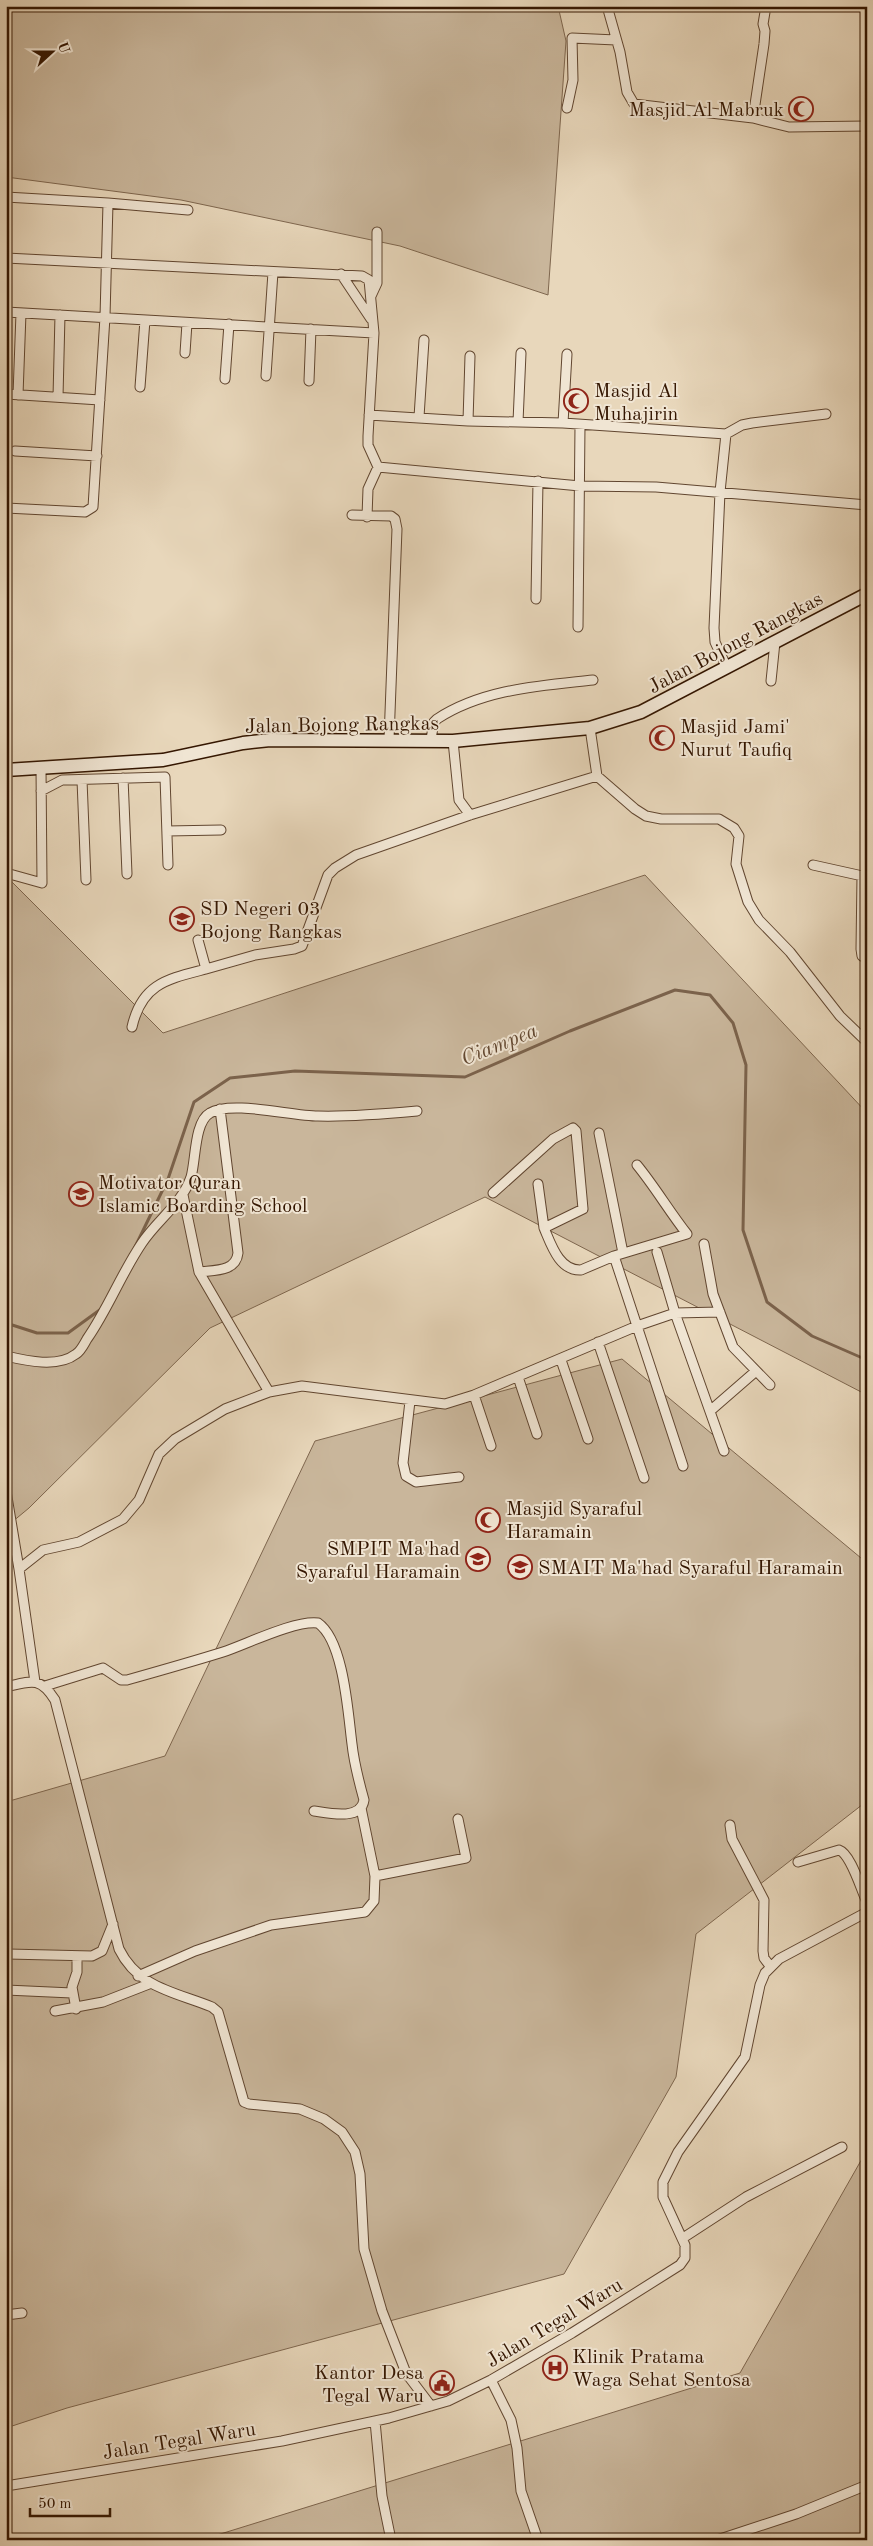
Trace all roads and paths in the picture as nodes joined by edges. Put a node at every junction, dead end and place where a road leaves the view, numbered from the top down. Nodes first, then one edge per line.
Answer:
1 (607, 6) edge
2 (766, 6) edge
3 (616, 40) junction
4 (567, 108) dead end
5 (753, 118) junction
6 (867, 126) edge
7 (6, 197) edge
8 (108, 203) junction
9 (188, 210) dead end
10 (378, 232) dead end
11 (6, 258) edge
12 (106, 263) junction
13 (273, 272) junction
14 (341, 274) junction
15 (371, 296) junction
16 (6, 312) edge
17 (21, 313) junction
18 (60, 315) junction
19 (105, 317) junction
20 (145, 320) junction
21 (373, 321) junction
22 (187, 323) junction
23 (229, 324) junction
24 (270, 326) junction
25 (311, 329) junction
26 (374, 333) junction
27 (424, 340) dead end
28 (185, 352) dead end
29 (521, 353) dead end
30 (567, 354) dead end
31 (470, 356) dead end
32 (266, 376) dead end
33 (225, 379) dead end
34 (309, 381) dead end
35 (140, 387) dead end
36 (6, 394) edge
37 (18, 395) junction
38 (58, 397) junction
39 (100, 400) junction
40 (826, 414) dead end
41 (369, 416) junction
42 (419, 417) junction
43 (468, 421) junction
44 (518, 422) junction
45 (563, 423) junction
46 (580, 426) junction
47 (726, 434) junction
48 (15, 451) dead end
49 (97, 456) junction
50 (378, 467) junction
51 (538, 481) junction
52 (580, 486) junction
53 (720, 492) junction
54 (867, 505) edge
55 (6, 508) edge
56 (352, 515) dead end
57 (367, 518) junction
58 (867, 594) edge
59 (536, 600) dead end
60 (578, 627) dead end
61 (775, 642) junction
62 (727, 668) junction
63 (593, 680) dead end
64 (771, 681) dead end
65 (590, 728) junction
66 (389, 739) junction
67 (431, 739) junction
68 (452, 741) junction
69 (41, 768) junction
70 (6, 770) edge
71 (597, 776) junction
72 (123, 778) junction
73 (82, 780) junction
74 (41, 791) junction
75 (470, 815) junction
76 (222, 830) dead end
77 (167, 831) junction
78 (168, 865) dead end
79 (813, 865) dead end
80 (6, 873) edge
81 (127, 874) dead end
82 (864, 877) edge
83 (86, 880) dead end
84 (198, 940) dead end
85 (867, 959) edge
86 (206, 969) junction
87 (132, 1026) dead end
88 (867, 1042) edge
89 (220, 1109) junction
90 (417, 1111) dead end
91 (599, 1133) dead end
92 (637, 1165) dead end
93 (538, 1184) dead end
94 (493, 1193) dead end
95 (183, 1195) junction
96 (544, 1228) junction
97 (704, 1244) dead end
98 (657, 1252) dead end
99 (619, 1255) junction
100 (199, 1272) junction
101 (720, 1312) junction
102 (675, 1313) junction
103 (637, 1326) junction
104 (598, 1342) junction
105 (6, 1356) edge
106 (561, 1360) junction
107 (756, 1371) junction
108 (518, 1377) junction
109 (770, 1385) dead end
110 (270, 1392) junction
111 (474, 1395) junction
112 (410, 1401) junction
113 (710, 1411) junction
114 (537, 1434) dead end
115 (588, 1439) dead end
116 (491, 1446) dead end
117 (724, 1451) dead end
118 (683, 1466) dead end
119 (459, 1478) dead end
120 (644, 1478) dead end
121 (6, 1492) edge
122 (19, 1569) junction
123 (36, 1682) junction
124 (45, 1686) junction
125 (6, 1687) edge
126 (360, 1808) junction
127 (314, 1811) dead end
128 (458, 1819) dead end
129 (730, 1825) dead end
130 (798, 1862) dead end
131 (376, 1876) junction
132 (867, 1902) edge
133 (867, 1912) edge
134 (113, 1924) junction
135 (8, 1954) dead end
136 (76, 1957) junction
137 (770, 1966) junction
138 (138, 1976) junction
139 (149, 1984) junction
140 (6, 1990) edge
141 (72, 1993) junction
142 (76, 2009) junction
143 (55, 2011) dead end
144 (842, 2147) dead end
145 (683, 2238) junction
146 (22, 2312) dead end
147 (6, 2315) edge
148 (491, 2380) junction
149 (431, 2406) junction
150 (375, 2422) junction
151 (867, 2485) edge
152 (6, 2486) edge
153 (391, 2540) edge
154 (538, 2540) edge
155 (716, 2540) edge

1 - 3 street
2 - 5 street
3 - 4 street
3 - 5 street
5 - 6 street
7 - 8 street
8 - 9 street
8 - 12 street
10 - 15 street
11 - 12 street
12 - 13 street
12 - 19 street
13 - 14 street
13 - 24 street
14 - 15 street
14 - 21 street
15 - 21 street
16 - 17 street
17 - 18 street
17 - 37 street
18 - 19 street
18 - 38 street
19 - 20 street
19 - 39 street
20 - 22 street
20 - 35 street
21 - 26 street
22 - 23 street
22 - 28 street
23 - 24 street
23 - 33 street
24 - 25 street
24 - 32 street
25 - 26 street
25 - 34 street
26 - 41 street
27 - 42 street
29 - 44 street
30 - 45 street
31 - 43 street
36 - 37 street
37 - 38 street
38 - 39 street
39 - 49 street
40 - 47 street
41 - 42 street
41 - 50 street
42 - 43 street
43 - 44 street
44 - 45 street
45 - 46 street
46 - 47 street
46 - 52 street
47 - 53 street
48 - 49 street
49 - 55 street
50 - 51 street
50 - 57 street
51 - 52 street
51 - 59 street
52 - 53 street
52 - 60 street
53 - 54 street
53 - 62 street
56 - 57 street
57 - 66 street
58 - 61 main road, Jalan Bojong Rangkas
61 - 62 main road, Jalan Bojong Rangkas
61 - 64 street
62 - 65 main road, Jalan Bojong Rangkas
63 - 67 street
65 - 68 main road, Jalan Bojong Rangkas
65 - 71 street
66 - 67 main road, Jalan Bojong Rangkas
66 - 69 main road, Jalan Bojong Rangkas
67 - 68 main road, Jalan Bojong Rangkas
68 - 75 street
69 - 70 main road, Jalan Bojong Rangkas
69 - 74 street
71 - 75 street
71 - 88 street
72 - 73 street
72 - 77 street
72 - 81 street
73 - 74 street
73 - 83 street
74 - 80 street
75 - 86 street
76 - 77 street
77 - 78 street
79 - 82 street
82 - 85 street
84 - 86 street
86 - 87 street
89 - 90 street
89 - 95 street
89 - 100 street
91 - 99 street
92 - 99 street
93 - 96 street
94 - 96 street
95 - 100 street
95 - 105 street
96 - 99 street
97 - 101 street
98 - 102 street
99 - 103 street
100 - 110 street
101 - 102 street
101 - 107 street
102 - 103 street
102 - 113 street
103 - 104 street
103 - 118 street
104 - 106 street
104 - 120 street
106 - 108 street
106 - 115 street
107 - 109 street
107 - 113 street
108 - 111 street
108 - 114 street
110 - 112 street
110 - 122 street
111 - 112 street
111 - 116 street
112 - 119 street
113 - 117 street
121 - 122 street
122 - 123 street
123 - 124 street
123 - 125 street
124 - 126 street
124 - 134 street
126 - 127 street
126 - 131 street
128 - 131 street
129 - 137 street
130 - 132 street
131 - 138 street
133 - 137 street
134 - 136 street
134 - 138 street
135 - 136 street
136 - 141 street
137 - 145 street, Jalan Tegal Waru
138 - 139 street
139 - 142 street
139 - 149 street
140 - 141 street
141 - 142 street
142 - 143 street
144 - 145 street
145 - 148 street, Jalan Tegal Waru
146 - 147 street
148 - 149 street, Jalan Tegal Waru
148 - 154 street
149 - 150 street, Jalan Tegal Waru
150 - 152 street, Jalan Tegal Waru
150 - 153 street
151 - 155 street

